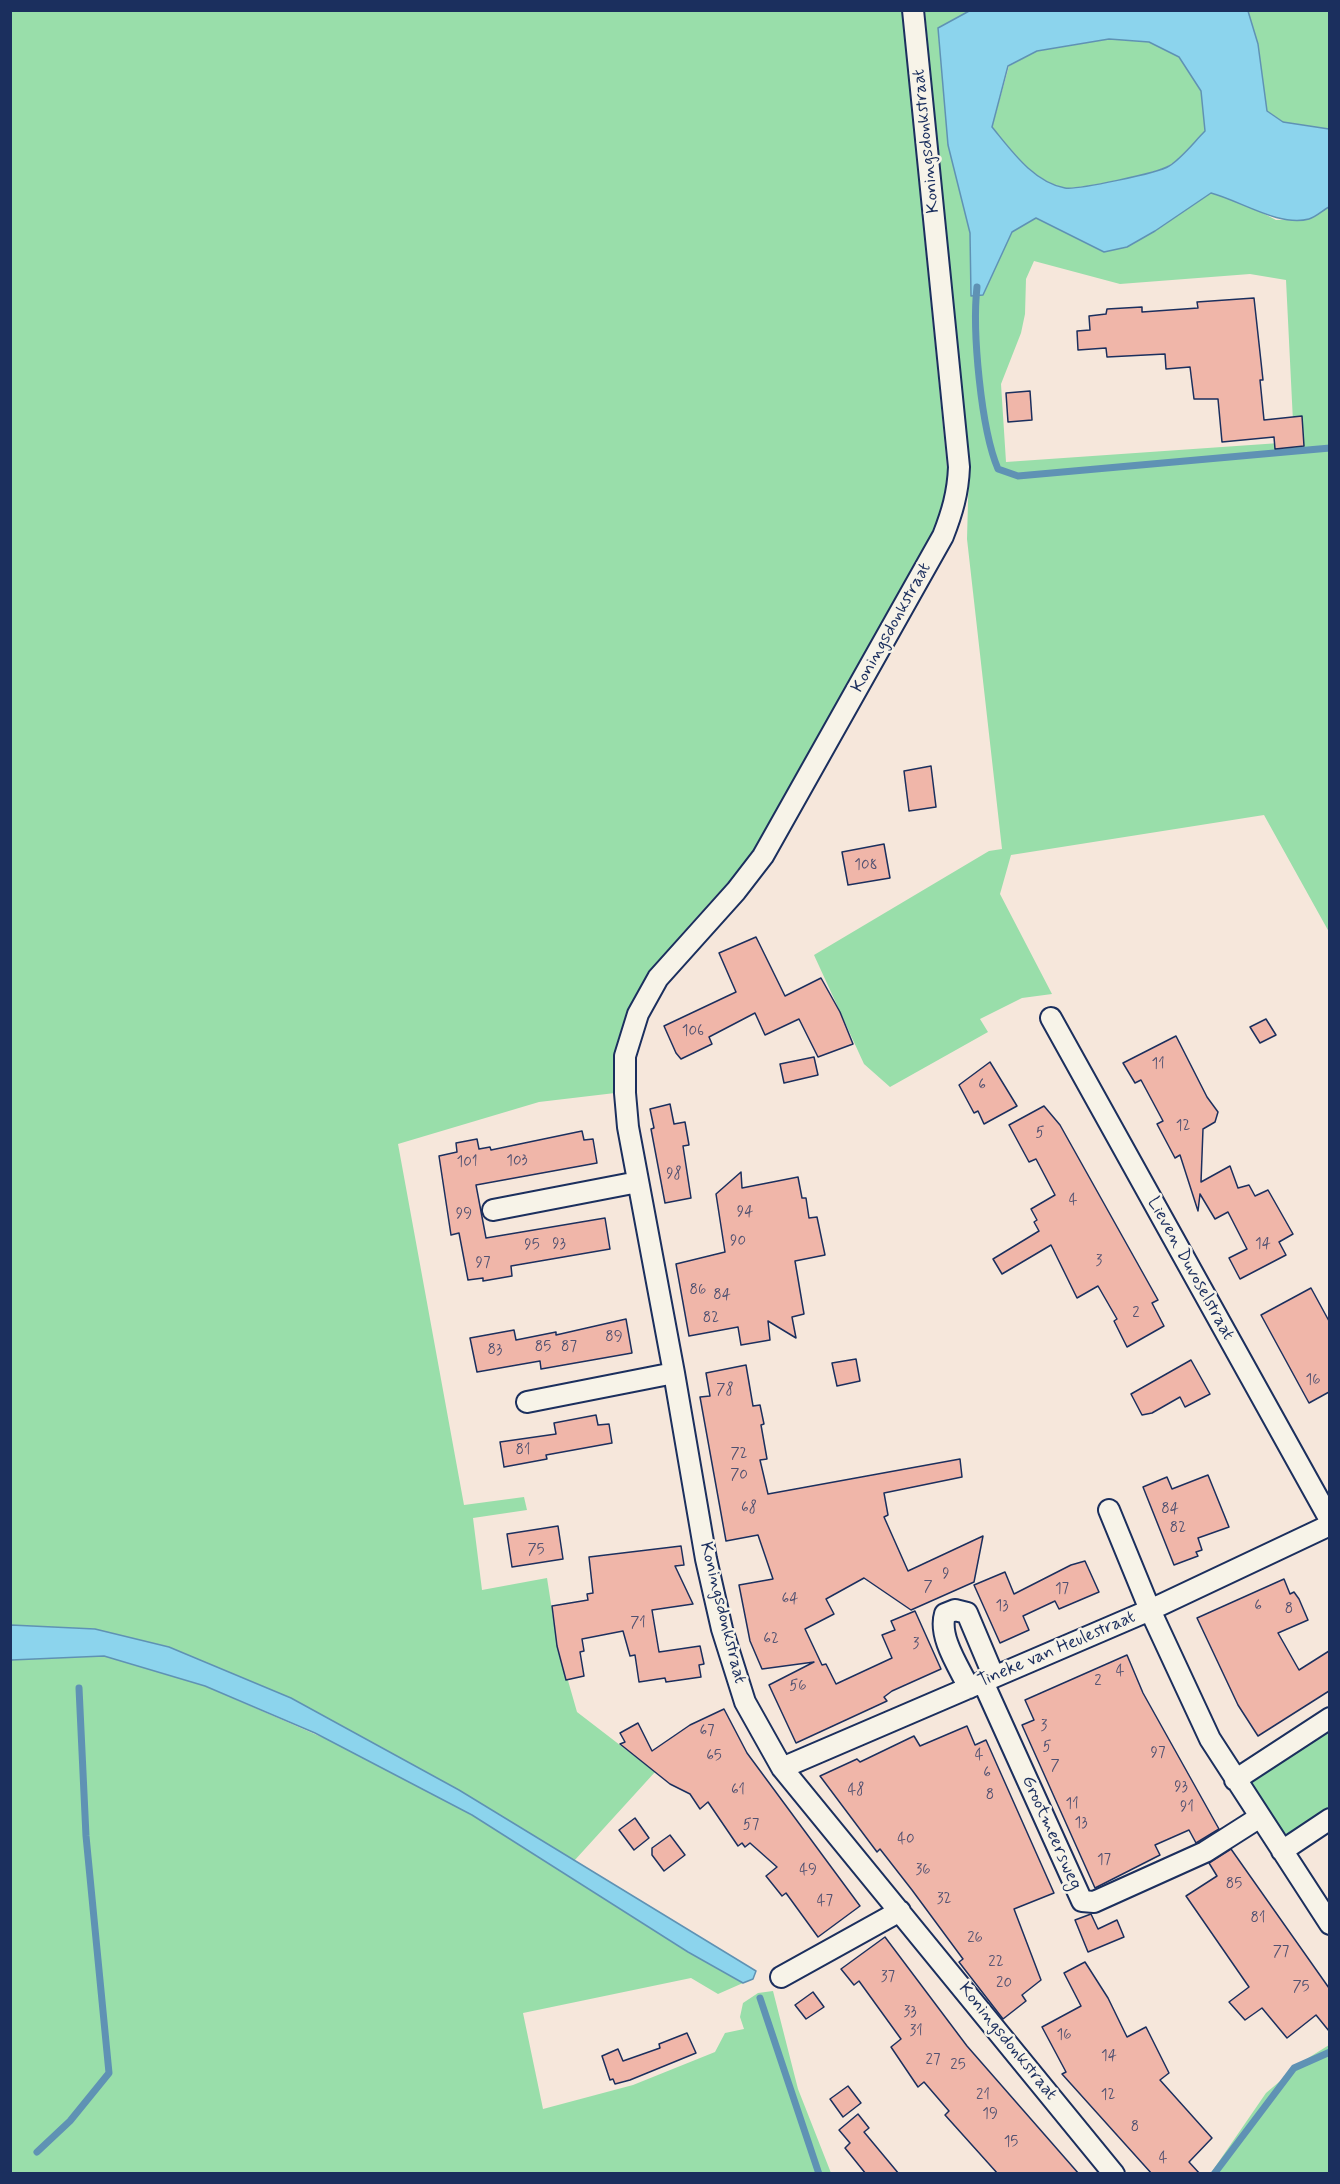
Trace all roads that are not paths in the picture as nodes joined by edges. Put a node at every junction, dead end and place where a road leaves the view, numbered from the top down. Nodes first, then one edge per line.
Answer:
1 (913, 10) edge
2 (1051, 1018) dead end
3 (638, 1182) junction
4 (493, 1210) dead end
5 (674, 1373) junction
6 (527, 1402) dead end
7 (1109, 1510) dead end
8 (1329, 1520) edge
9 (1329, 1525) edge
10 (1150, 1610) junction
11 (982, 1682) junction
12 (1329, 1718) edge
13 (782, 1768) junction
14 (1235, 1780) junction
15 (1260, 1816) junction
16 (1329, 1819) edge
17 (1282, 1851) junction
18 (900, 1911) junction
19 (1329, 1924) edge
20 (781, 1977) dead end
21 (1114, 2174) edge

1 - 3 street, Koningsdonkstraat
2 - 8 street, Lieven Duvoselstraat
3 - 4 street
3 - 5 street, Koningsdonkstraat
5 - 6 street
5 - 13 street, Koningsdonkstraat
7 - 10 street
9 - 10 street, Tineke van Heulestraat
10 - 11 street, Tineke van Heulestraat
10 - 14 street
11 - 13 street, Tineke van Heulestraat
11 - 15 street, Grootmeersweg
12 - 14 street
13 - 18 street, Koningsdonkstraat
14 - 15 street
15 - 17 street
16 - 17 street
17 - 19 street
18 - 20 street
18 - 21 street, Koningsdonkstraat

